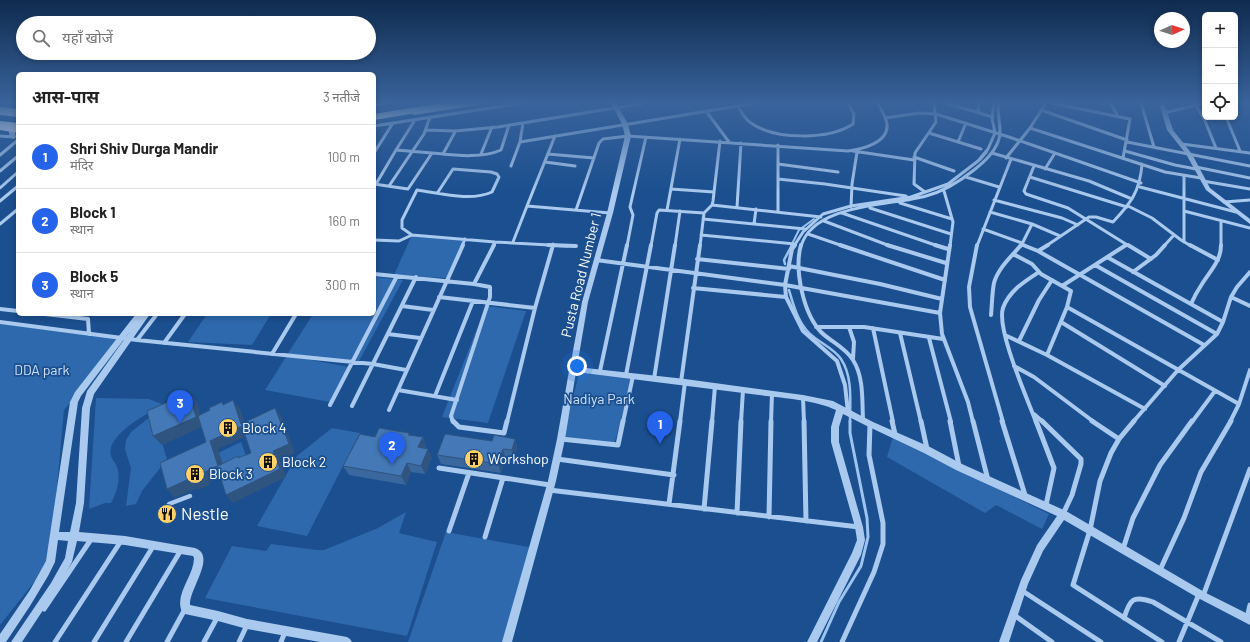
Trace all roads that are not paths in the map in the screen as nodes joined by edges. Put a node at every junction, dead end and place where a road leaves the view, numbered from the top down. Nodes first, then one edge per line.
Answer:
1 (16, 133) edge
2 (386, 133) edge
3 (407, 133) edge
4 (424, 133) edge
5 (454, 133) edge
6 (490, 133) edge
7 (506, 133) edge
8 (521, 133) edge
9 (572, 133) edge
10 (627, 133) edge
11 (722, 133) edge
12 (785, 133) edge
13 (831, 133) edge
14 (884, 133) edge
15 (929, 133) joint
16 (962, 133) edge
17 (994, 133) edge
18 (997, 133) edge
19 (1025, 133) edge
20 (1045, 133) edge
21 (1105, 133) edge
22 (1128, 133) edge
23 (1150, 133) edge
24 (1173, 133) edge
25 (1210, 133) edge
26 (1233, 133) edge
27 (1, 134) edge
28 (1000, 134) junction
29 (555, 136) junction
30 (628, 136) junction
31 (646, 137) junction
32 (680, 138) junction
33 (1019, 140) junction
34 (720, 141) junction
35 (1127, 141) junction
36 (520, 142) junction
37 (729, 142) junction
38 (958, 142) junction
39 (741, 143) junction
40 (1182, 144) junction
41 (778, 145) junction
42 (1154, 147) junction
43 (1216, 148) junction
44 (376, 149) edge
45 (981, 149) dead end
46 (396, 150) junction
47 (414, 151) junction
48 (848, 151) junction
49 (1125, 151) junction
50 (1240, 151) junction
51 (857, 152) junction
52 (432, 153) junction
53 (992, 153) junction
54 (1055, 153) junction
55 (1250, 153) edge
56 (442, 154) junction
57 (481, 154) junction
58 (548, 154) junction
59 (1189, 154) junction
60 (0, 155) edge
61 (16, 158) edge
62 (594, 158) junction
63 (1009, 158) junction
64 (1123, 158) junction
65 (914, 159) junction
66 (545, 162) junction
67 (778, 164) junction
68 (1142, 164) junction
69 (511, 166) dead end
70 (575, 166) dead end
71 (1034, 166) junction
72 (1250, 166) edge
73 (1196, 168) junction
74 (1045, 169) junction
75 (0, 171) edge
76 (954, 171) dead end
77 (838, 172) dead end
78 (16, 174) edge
79 (1184, 176) junction
80 (966, 177) junction
81 (1030, 177) junction
82 (1250, 178) edge
83 (778, 179) junction
84 (1202, 180) junction
85 (376, 182) edge
86 (376, 184) edge
87 (1140, 185) junction
88 (389, 186) junction
89 (0, 188) edge
90 (16, 188) edge
91 (852, 188) junction
92 (999, 188) junction
93 (408, 189) junction
94 (671, 189) junction
95 (1250, 189) edge
96 (416, 190) junction
97 (944, 191) junction
98 (438, 192) junction
99 (714, 192) junction
100 (925, 193) junction
101 (910, 197) junction
102 (917, 198) junction
103 (1184, 198) junction
104 (1132, 199) junction
105 (994, 200) junction
106 (1250, 200) edge
107 (0, 201) edge
108 (898, 202) junction
109 (1224, 202) junction
110 (712, 205) junction
111 (527, 206) junction
112 (737, 207) junction
113 (868, 207) junction
114 (1128, 207) junction
115 (851, 208) junction
116 (756, 209) junction
117 (576, 210) junction
118 (667, 210) junction
119 (16, 211) edge
120 (680, 211) junction
121 (1184, 211) junction
122 (778, 212) junction
123 (841, 212) junction
124 (990, 212) junction
125 (1236, 212) junction
126 (610, 213) junction
127 (704, 213) junction
128 (820, 217) junction
129 (827, 218) junction
130 (1087, 218) junction
131 (703, 219) junction
132 (952, 219) junction
133 (824, 221) junction
134 (1221, 221) junction
135 (1250, 222) edge
136 (0, 224) edge
137 (754, 224) junction
138 (1032, 224) junction
139 (1078, 225) junction
140 (983, 228) junction
141 (1250, 228) edge
142 (804, 229) junction
143 (808, 234) junction
144 (951, 234) junction
145 (412, 235) junction
146 (701, 235) junction
147 (1174, 235) junction
148 (1060, 236) junction
149 (465, 239) junction
150 (376, 240) edge
151 (495, 242) junction
152 (513, 242) junction
153 (1184, 242) junction
154 (553, 244) junction
155 (795, 244) junction
156 (1022, 244) junction
157 (1126, 245) junction
158 (576, 246) dead end
159 (948, 249) junction
160 (1038, 251) junction
161 (1013, 254) junction
162 (1107, 257) junction
163 (697, 258) junction
164 (596, 260) junction
165 (1151, 260) junction
166 (1218, 260) junction
167 (623, 263) junction
168 (946, 263) junction
169 (1095, 265) junction
170 (646, 266) junction
171 (799, 269) junction
172 (671, 270) junction
173 (789, 270) junction
174 (1039, 272) junction
175 (1133, 272) junction
176 (1250, 272) edge
177 (696, 273) junction
178 (376, 274) edge
179 (1079, 274) junction
180 (397, 276) junction
181 (416, 278) junction
182 (945, 280) junction
183 (1052, 280) junction
184 (446, 281) junction
185 (474, 284) junction
186 (785, 284) junction
187 (1062, 286) junction
188 (693, 288) junction
189 (802, 288) junction
190 (439, 297) junction
191 (786, 297) junction
192 (1231, 297) junction
193 (942, 299) junction
194 (473, 300) junction
195 (488, 302) junction
196 (1191, 304) junction
197 (402, 306) junction
198 (1250, 306) edge
199 (1067, 307) junction
200 (535, 308) junction
201 (0, 309) edge
202 (433, 310) junction
203 (16, 311) edge
204 (940, 313) junction
205 (991, 315) dead end
206 (62, 316) edge
207 (139, 316) edge
208 (146, 316) edge
209 (155, 316) edge
210 (184, 316) edge
211 (295, 316) edge
212 (0, 322) edge
213 (1061, 322) junction
214 (1223, 322) junction
215 (816, 327) junction
216 (849, 327) junction
217 (873, 328) junction
218 (900, 333) junction
219 (89, 334) junction
220 (388, 334) junction
221 (1217, 334) junction
222 (1007, 336) junction
223 (420, 338) junction
224 (929, 338) junction
225 (129, 339) junction
226 (944, 339) junction
227 (164, 342) junction
228 (1019, 342) junction
229 (1204, 345) junction
230 (272, 354) junction
231 (1047, 355) junction
232 (853, 359) junction
233 (353, 362) junction
234 (373, 364) junction
235 (1014, 366) junction
236 (572, 369) junction
237 (406, 370) junction
238 (1178, 370) junction
239 (600, 371) junction
240 (1250, 372) edge
241 (630, 375) junction
242 (654, 379) junction
243 (683, 382) junction
244 (715, 386) junction
245 (1165, 386) junction
246 (398, 390) junction
247 (743, 390) junction
248 (1215, 391) junction
249 (772, 394) junction
250 (434, 396) junction
251 (803, 398) junction
252 (457, 400) junction
253 (1239, 404) junction
254 (330, 405) dead end
255 (352, 406) dead end
256 (1145, 409) junction
257 (389, 410) dead end
258 (845, 410) junction
259 (1033, 414) junction
260 (864, 421) junction
261 (895, 434) junction
262 (561, 439) junction
263 (1119, 439) junction
264 (927, 450) junction
265 (556, 459) junction
266 (959, 467) junction
267 (439, 468) dead end
268 (1250, 469) edge
269 (469, 473) junction
270 (674, 475) junction
271 (503, 478) junction
272 (988, 480) junction
273 (550, 488) junction
274 (190, 496) dead end
275 (1025, 496) junction
276 (169, 504) dead end
277 (669, 504) junction
278 (1046, 506) junction
279 (704, 509) junction
280 (737, 513) junction
281 (1063, 514) junction
282 (769, 516) junction
283 (806, 521) junction
284 (859, 528) junction
285 (1090, 530) junction
286 (449, 531) dead end
287 (54, 536) junction
288 (74, 536) junction
289 (485, 537) dead end
290 (92, 538) junction
291 (121, 540) junction
292 (154, 545) junction
293 (181, 549) junction
294 (1123, 550) junction
295 (1160, 570) junction
296 (1021, 590) junction
297 (1201, 595) junction
298 (1250, 605) edge
299 (185, 609) junction
300 (1013, 614) junction
301 (218, 616) junction
302 (1124, 618) junction
303 (1248, 619) edge
304 (1188, 623) junction
305 (248, 624) junction
306 (285, 632) junction
307 (333, 641) edge
308 (0, 642) edge
309 (16, 642) edge
310 (21, 642) edge
311 (55, 642) edge
312 (94, 642) edge
313 (126, 642) edge
314 (166, 642) edge
315 (204, 642) edge
316 (239, 642) edge
317 (281, 642) edge
318 (347, 642) edge
319 (507, 642) edge
320 (812, 642) edge
321 (842, 642) edge
322 (1004, 642) edge
323 (1052, 642) edge
324 (1101, 642) edge
325 (1162, 642) edge
326 (1180, 642) edge
327 (1221, 642) edge

1 - 27 highway
1 - 60 street
2 - 44 street
3 - 46 street
4 - 47 street
5 - 56 street
6 - 57 street
7 - 57 street
8 - 36 street
9 - 29 street
10 - 30 street
11 - 37 street
12 - 13 street
14 - 48 street
15 - 38 street
15 - 65 street
16 - 38 street
17 - 100 street
18 - 28 street
19 - 33 street
20 - 64 street
21 - 35 street
22 - 35 street
23 - 42 street
24 - 40 street
25 - 43 street
26 - 50 street
28 - 33 street
28 - 53 street
29 - 36 street
29 - 58 street
30 - 31 street
30 - 62 street
30 - 126 street, Pusta Road Number 1
31 - 32 street
31 - 167 street
32 - 34 street
32 - 94 street
33 - 54 street
33 - 63 street
34 - 37 street
34 - 99 street
35 - 42 street
35 - 49 street
36 - 69 street
37 - 39 street
38 - 45 street
39 - 41 street
39 - 112 street
40 - 43 street
40 - 59 street
41 - 48 street
41 - 67 street
42 - 59 street
43 - 50 street
46 - 47 street
46 - 85 street
47 - 52 street
47 - 88 street
48 - 51 street
49 - 64 street
49 - 73 street
50 - 55 street
51 - 65 street
51 - 91 street
52 - 56 street
52 - 93 street
53 - 63 street
53 - 80 street
54 - 74 street
54 - 87 street
56 - 57 street
58 - 62 street
58 - 66 street
59 - 72 street
59 - 73 street
61 - 75 street
62 - 117 street
63 - 71 street
63 - 92 street
64 - 68 street
65 - 76 street
65 - 100 street
66 - 70 street
66 - 111 street
67 - 77 street
67 - 83 street
68 - 79 street
68 - 87 street
71 - 74 street
71 - 81 street
73 - 82 street
73 - 84 street
74 - 104 street
78 - 89 street
79 - 84 street
79 - 103 street
80 - 92 street
80 - 97 street
81 - 114 street
81 - 130 street
83 - 91 street
83 - 122 street
84 - 95 street
84 - 109 street
86 - 88 street
87 - 103 street
87 - 104 street
88 - 93 street
90 - 107 street
91 - 101 street
91 - 115 street
92 - 105 street
93 - 96 street
94 - 99 street
94 - 118 street
96 - 98 street
96 - 145 street
97 - 100 street
97 - 132 street
98 - 98 street
99 - 110 street
100 - 101 street
100 - 102 street
101 - 102 street
101 - 115 street
102 - 108 street
103 - 121 street
103 - 125 street
104 - 114 street
105 - 124 street
105 - 139 street
106 - 109 street
108 - 113 street
108 - 132 street
109 - 125 street
110 - 112 street
110 - 127 street
111 - 117 street
111 - 152 street
112 - 116 street
113 - 115 street
113 - 144 street
114 - 130 street
114 - 147 street
115 - 123 street
115 - 128 street
116 - 122 street
116 - 137 street
117 - 126 street
118 - 120 street
118 - 170 street
119 - 136 street
120 - 127 street
120 - 172 street
121 - 134 street
121 - 153 street
122 - 128 street
123 - 129 street
123 - 159 street
124 - 138 street
124 - 140 street
125 - 135 street
126 - 164 street, Pusta Road Number 1
127 - 131 street
128 - 129 street
128 - 142 street
129 - 133 street
130 - 139 street
130 - 157 street
131 - 137 street
131 - 146 street
132 - 144 street
133 - 143 street
133 - 168 street
134 - 141 street
134 - 166 street
137 - 142 street
138 - 148 street
138 - 156 street
139 - 148 street
140 - 156 street
140 - 275 street
142 - 155 street
143 - 171 street
143 - 182 street
144 - 159 street
145 - 149 street
145 - 150 street
146 - 155 street
146 - 163 street
147 - 153 street
147 - 165 street
148 - 160 street
149 - 151 street
149 - 184 street
151 - 152 street
151 - 185 street
152 - 154 street
153 - 166 street
154 - 158 street
154 - 200 street
155 - 173 street
156 - 160 street
156 - 161 street
157 - 162 street
157 - 165 street
159 - 168 street
160 - 179 street
161 - 174 street
161 - 205 street
162 - 169 street
162 - 175 street
163 - 173 street
163 - 177 street
164 - 167 street
164 - 236 street, Pusta Road Number 1
165 - 175 street
166 - 196 street
167 - 170 street
167 - 239 street
168 - 182 street
169 - 179 street
169 - 221 street
170 - 172 street
170 - 241 street
171 - 173 street
171 - 189 street
171 - 193 street
172 - 177 street
172 - 242 street
173 - 186 street
174 - 183 street
174 - 222 street
175 - 196 street
176 - 192 street
177 - 186 street
177 - 188 street
178 - 180 street
179 - 187 street
179 - 229 street
180 - 181 street
180 - 233 street
181 - 184 street
181 - 197 street
182 - 193 street
183 - 187 street
183 - 228 street
184 - 185 street
184 - 190 street
185 - 195 street
186 - 189 street
186 - 191 street
187 - 199 street
188 - 191 street
188 - 243 street
189 - 204 street
189 - 215 street
190 - 194 street
190 - 202 street
191 - 258 street
192 - 198 street
192 - 214 street
193 - 204 street
194 - 195 street
194 - 250 street
195 - 200 street
195 - 252 street
196 - 214 street
197 - 202 street
197 - 220 street
199 - 213 street
199 - 238 street
200 - 252 street
201 - 203 street
202 - 223 street
204 - 226 street
206 - 219 street
207 - 225 street
208 - 225 street
209 - 225 street
210 - 227 street
211 - 230 street
212 - 219 street
213 - 231 street
213 - 245 street
214 - 221 street
215 - 216 street
215 - 232 street
216 - 217 street
216 - 232 street
217 - 218 street
217 - 261 street
218 - 224 street
218 - 264 street
219 - 225 street
220 - 223 street
220 - 234 street
221 - 229 street
222 - 228 street
222 - 235 street
223 - 237 street
224 - 226 street
224 - 266 street
225 - 227 street
225 - 287 street
225 - 288 street
226 - 272 street
227 - 230 street
228 - 231 street
229 - 238 street
230 - 233 street
231 - 256 street
232 - 260 street
233 - 234 street
233 - 254 street
234 - 237 street
234 - 255 street
235 - 259 street
235 - 263 street
236 - 239 street
236 - 262 street, Pusta Road Number 1
237 - 246 street
238 - 245 street
238 - 248 street
239 - 241 street
240 - 253 street
241 - 242 street
241 - 262 street
242 - 243 street
243 - 244 street
243 - 270 street
244 - 247 street
244 - 279 street
245 - 256 street
246 - 250 street
246 - 257 street
247 - 249 street
247 - 280 street
248 - 253 street
248 - 294 street
249 - 251 street
249 - 282 street
250 - 252 street
251 - 258 street
251 - 283 street
253 - 295 street
256 - 263 street
258 - 260 street
258 - 284 street
259 - 278 street
259 - 281 street
260 - 261 street
260 - 321 street
261 - 264 street
262 - 265 street, Pusta Road Number 1
263 - 285 street
264 - 266 street
265 - 270 street
265 - 273 street, Pusta Road Number 1
266 - 272 street
267 - 269 street
268 - 297 street
269 - 271 street
269 - 286 street
270 - 277 street
271 - 273 street
271 - 289 street
272 - 275 street
273 - 277 street
273 - 319 street, Pusta Road Number 1
274 - 276 street
275 - 278 street
277 - 279 street
278 - 281 street
279 - 280 street
280 - 282 street
281 - 285 street
281 - 296 street
282 - 283 street
283 - 284 street
284 - 320 street
285 - 294 street
285 - 302 street
287 - 288 street
287 - 308 street
288 - 290 street
288 - 309 street
290 - 291 street
290 - 310 street
291 - 292 street
291 - 311 street
292 - 293 street
292 - 312 street
293 - 299 street
293 - 313 street
294 - 295 street
295 - 297 street
296 - 300 street
296 - 324 street
297 - 303 street
297 - 304 street
298 - 303 street
299 - 301 street
299 - 314 street
300 - 322 street
300 - 323 street
301 - 305 street
301 - 315 street
302 - 304 street
302 - 325 street
304 - 326 street
304 - 327 street
305 - 306 street
305 - 316 street
306 - 307 street
306 - 317 street
307 - 318 street

